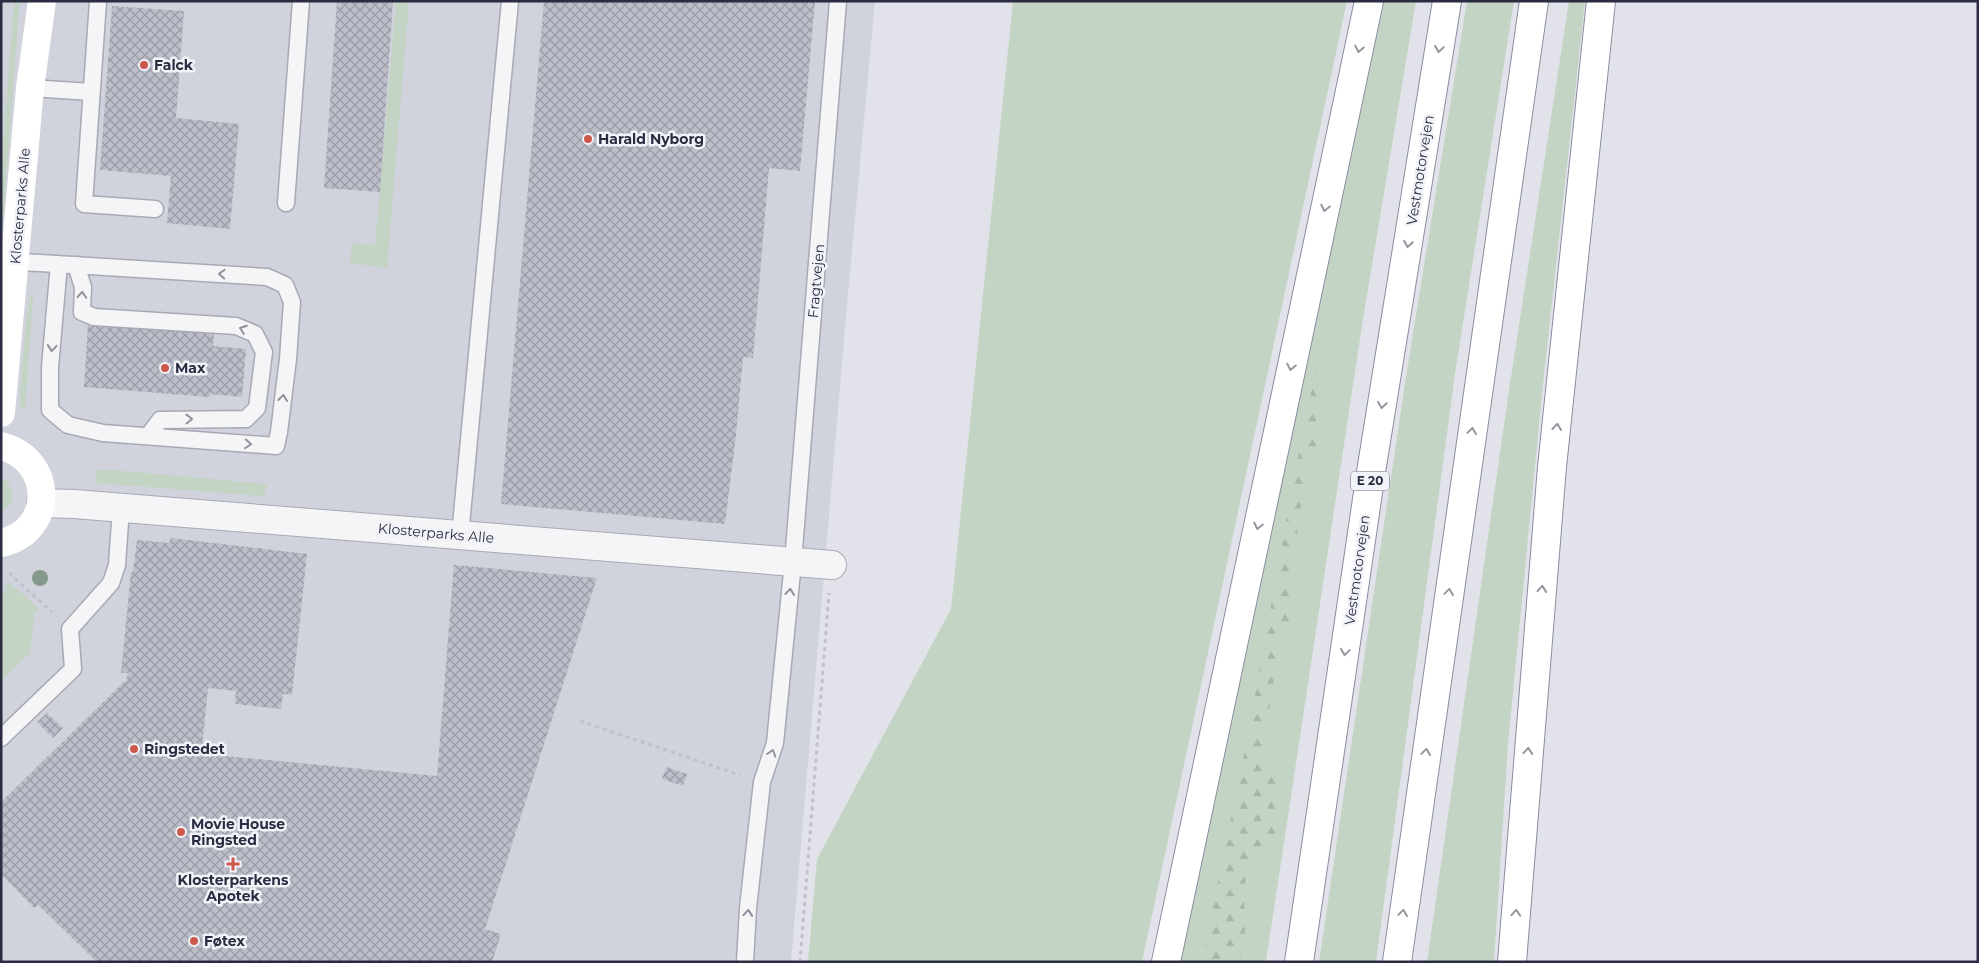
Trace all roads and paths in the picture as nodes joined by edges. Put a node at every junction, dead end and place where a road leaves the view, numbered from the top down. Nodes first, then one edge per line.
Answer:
1 (31, 1) edge
2 (42, 1) edge
3 (98, 1) edge
4 (301, 1) edge
5 (510, 1) edge
6 (838, 1) edge
7 (1369, 1) edge
8 (1447, 1) edge
9 (1534, 1) edge
10 (1601, 1) edge
11 (30, 88) junction
12 (91, 92) junction
13 (286, 203) dead end
14 (155, 209) dead end
15 (15, 262) junction
16 (59, 264) junction
17 (76, 265) junction
18 (1, 413) edge
19 (148, 436) junction
20 (1, 446) edge
21 (41, 503) junction
22 (121, 508) junction
23 (460, 536) junction
24 (1, 542) edge
25 (794, 562) junction
26 (832, 565) joint
27 (6, 572) dead end
28 (70, 629) junction
29 (580, 721) dead end
30 (1, 738) edge
31 (762, 782) junction
32 (744, 962) edge
33 (800, 962) edge
34 (1166, 962) edge
35 (1299, 962) edge
36 (1397, 962) edge
37 (1512, 962) edge

1 - 11 main road, Klosterparks Alle
2 - 11 main road, Klosterparks Alle
3 - 12 lane
4 - 13 lane
5 - 23 lane
6 - 25 lane, Fragtvejen
7 -> 34 main road
8 -> 35 main road, Vestmotorvejen / E 20
36 -> 9 main road
37 -> 10 main road
11 - 12 lane
11 - 15 main road, Klosterparks Alle
12 - 14 lane
15 - 16 lane
15 - 18 main road, Klosterparks Alle
16 - 17 lane
16 -> 19 lane
19 -> 17 lane
19 -> 17 lane
20 - 21 main road
21 - 22 street, Klosterparks Alle
21 - 24 main road
22 - 23 street, Klosterparks Alle
22 - 28 lane
23 - 25 street, Klosterparks Alle
25 - 26 street, Klosterparks Alle
31 -> 25 lane, Fragtvejen
26 - 33 path
27 - 28 path
28 - 30 lane
29 - 31 path
32 -> 31 lane, Fragtvejen

